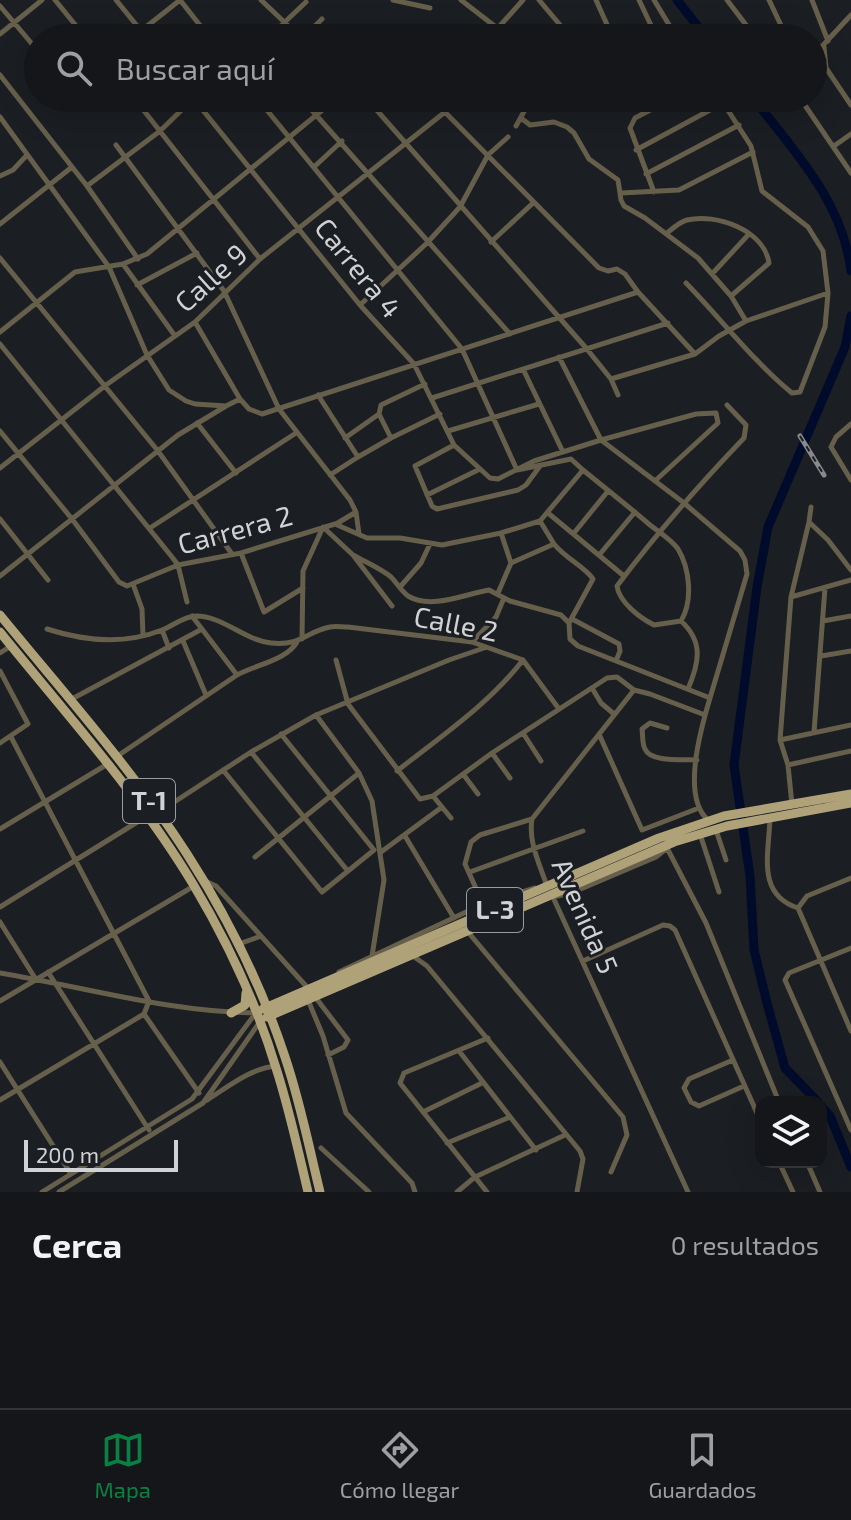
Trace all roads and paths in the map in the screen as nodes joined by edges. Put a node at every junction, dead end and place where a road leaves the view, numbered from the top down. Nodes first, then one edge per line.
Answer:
1 (42, 0) edge
2 (55, 0) edge
3 (116, 0) edge
4 (180, 0) edge
5 (261, 0) edge
6 (393, 0) edge
7 (461, 0) edge
8 (523, 0) edge
9 (539, 0) edge
10 (596, 0) edge
11 (639, 0) edge
12 (654, 0) edge
13 (727, 0) edge
14 (769, 0) edge
15 (812, 0) edge
16 (306, 2) dead end
17 (0, 6) edge
18 (430, 8) dead end
19 (851, 15) edge
20 (322, 19) dead end
21 (13, 23) junction
22 (75, 24) edge
23 (135, 24) edge
24 (150, 24) edge
25 (199, 24) edge
26 (284, 24) joint
27 (317, 24) edge
28 (493, 24) edge
29 (502, 24) edge
30 (559, 24) edge
31 (607, 24) edge
32 (650, 24) edge
33 (669, 24) edge
34 (745, 24) edge
35 (780, 24) edge
36 (821, 24) edge
37 (0, 34) edge
38 (24, 35) edge
39 (828, 41) edge
40 (827, 69) edge
41 (0, 75) edge
42 (851, 105) edge
43 (24, 106) edge
44 (29, 112) edge
45 (145, 112) edge
46 (180, 112) edge
47 (205, 112) edge
48 (268, 112) edge
49 (320, 112) edge
50 (378, 112) edge
51 (445, 112) joint
52 (524, 112) edge
53 (649, 112) edge
54 (701, 112) edge
55 (730, 112) edge
56 (810, 112) edge
57 (317, 114) junction
58 (521, 118) junction
59 (1, 122) edge
60 (739, 125) junction
61 (516, 126) dead end
62 (160, 131) junction
63 (851, 134) edge
64 (508, 137) dead end
65 (289, 138) junction
66 (342, 141) junction
67 (405, 143) junction
68 (116, 145) dead end
69 (834, 146) junction
70 (636, 150) junction
71 (753, 152) junction
72 (27, 155) junction
73 (488, 155) junction
74 (126, 158) junction
75 (72, 167) junction
76 (314, 167) junction
77 (250, 168) junction
78 (369, 172) junction
79 (851, 173) edge
80 (646, 174) junction
81 (0, 176) edge
82 (48, 184) junction
83 (87, 186) junction
84 (621, 193) junction
85 (655, 193) junction
86 (338, 197) junction
87 (213, 198) junction
88 (533, 203) junction
89 (460, 207) junction
90 (0, 224) edge
91 (299, 227) junction
92 (178, 229) junction
93 (666, 234) junction
94 (749, 234) junction
95 (491, 242) junction
96 (427, 243) junction
97 (197, 253) junction
98 (0, 258) edge
99 (138, 259) junction
100 (260, 259) junction
101 (123, 264) junction
102 (109, 267) junction
103 (396, 271) junction
104 (712, 274) junction
105 (686, 283) dead end
106 (137, 285) junction
107 (224, 291) junction
108 (638, 292) junction
109 (828, 293) junction
110 (731, 296) junction
111 (36, 301) junction
112 (360, 305) junction
113 (559, 317) junction
114 (746, 321) junction
115 (195, 322) junction
116 (668, 323) junction
117 (730, 329) junction
118 (0, 332) edge
119 (510, 334) junction
120 (175, 336) junction
121 (0, 344) edge
122 (586, 348) junction
123 (462, 349) junction
124 (695, 354) junction
125 (147, 355) junction
126 (559, 357) junction
127 (414, 364) junction
128 (523, 369) junction
129 (611, 379) junction
130 (478, 383) junction
131 (425, 384) junction
132 (106, 385) junction
133 (318, 395) junction
134 (618, 395) dead end
135 (432, 398) junction
136 (240, 399) junction
137 (539, 404) junction
138 (727, 405) dead end
139 (226, 406) junction
140 (279, 409) junction
141 (379, 414) junction
142 (440, 414) junction
143 (493, 418) junction
144 (63, 419) junction
145 (197, 423) junction
146 (851, 424) edge
147 (0, 431) edge
148 (448, 431) junction
149 (296, 433) junction
150 (345, 438) junction
151 (391, 438) junction
152 (601, 440) junction
153 (454, 445) junction
154 (158, 451) junction
155 (563, 452) junction
156 (18, 454) junction
157 (358, 457) junction
158 (851, 464) edge
159 (540, 466) junction
160 (843, 467) junction
161 (0, 468) edge
162 (480, 469) junction
163 (517, 470) junction
164 (583, 470) junction
165 (236, 473) junction
166 (330, 475) junction
167 (656, 480) junction
168 (851, 480) edge
169 (116, 484) junction
170 (608, 491) junction
171 (427, 495) junction
172 (192, 500) junction
173 (684, 503) junction
174 (811, 507) dead end
175 (356, 512) junction
176 (635, 512) junction
177 (548, 513) junction
178 (0, 519) edge
179 (72, 519) junction
180 (540, 521) junction
181 (809, 522) junction
182 (335, 524) junction
183 (323, 527) junction
184 (150, 528) junction
185 (501, 533) junction
186 (573, 533) junction
187 (661, 534) junction
188 (359, 535) junction
189 (430, 544) junction
190 (554, 544) junction
191 (241, 553) junction
192 (29, 554) junction
193 (232, 554) junction
194 (353, 555) junction
195 (599, 555) junction
196 (511, 563) junction
197 (178, 565) junction
198 (851, 570) edge
199 (0, 576) edge
200 (624, 576) junction
201 (48, 580) dead end
202 (851, 580) edge
203 (133, 584) junction
204 (400, 587) junction
205 (303, 588) junction
206 (825, 588) junction
207 (498, 593) junction
208 (791, 597) junction
209 (504, 598) junction
210 (187, 602) dead end
211 (392, 606) dead end
212 (0, 615) edge
213 (192, 615) junction
214 (851, 616) edge
215 (570, 621) junction
216 (681, 621) junction
217 (823, 621) junction
218 (47, 629) dead end
219 (202, 629) junction
220 (162, 630) junction
221 (0, 632) edge
222 (143, 636) junction
223 (183, 641) junction
224 (300, 641) junction
225 (472, 642) junction
226 (11, 646) junction
227 (169, 648) junction
228 (486, 648) junction
229 (851, 651) edge
230 (0, 653) edge
231 (821, 656) junction
232 (336, 660) dead end
233 (523, 660) junction
234 (616, 661) junction
235 (0, 671) edge
236 (237, 675) junction
237 (592, 688) junction
238 (634, 690) junction
239 (688, 690) junction
240 (206, 696) junction
241 (710, 698) junction
242 (69, 700) junction
243 (348, 704) junction
244 (559, 709) junction
245 (614, 714) junction
246 (316, 715) junction
247 (705, 715) junction
248 (851, 725) edge
249 (667, 728) dead end
250 (814, 732) junction
251 (523, 733) junction
252 (281, 734) junction
253 (599, 734) junction
254 (11, 737) junction
255 (780, 740) junction
256 (0, 743) edge
257 (851, 751) edge
258 (251, 752) junction
259 (492, 753) junction
260 (115, 758) junction
261 (697, 760) junction
262 (541, 761) dead end
263 (106, 765) junction
264 (788, 765) junction
265 (223, 770) junction
266 (397, 771) junction
267 (359, 773) junction
268 (463, 774) junction
269 (510, 778) dead end
270 (478, 794) dead end
271 (851, 794) edge
272 (329, 796) junction
273 (433, 796) junction
274 (45, 803) junction
275 (851, 803) edge
276 (792, 805) junction
277 (442, 807) junction
278 (699, 808) junction
279 (158, 813) junction
280 (147, 816) junction
281 (764, 816) junction
282 (305, 817) junction
283 (451, 818) dead end
284 (532, 819) junction
285 (708, 820) junction
286 (722, 824) junction
287 (0, 829) edge
288 (583, 831) dead end
289 (700, 833) junction
290 (405, 836) junction
291 (279, 838) junction
292 (670, 845) junction
293 (535, 850) junction
294 (381, 852) junction
295 (255, 857) dead end
296 (726, 860) dead end
297 (75, 862) junction
298 (347, 870) junction
299 (470, 872) junction
300 (851, 878) edge
301 (199, 883) junction
302 (719, 892) dead end
303 (551, 893) junction
304 (483, 904) junction
305 (0, 907) edge
306 (798, 908) junction
307 (454, 918) junction
308 (0, 922) edge
309 (468, 931) junction
310 (113, 935) junction
311 (261, 936) junction
312 (237, 945) junction
313 (851, 948) edge
314 (412, 955) junction
315 (372, 956) junction
316 (583, 961) junction
317 (821, 961) junction
318 (48, 972) junction
319 (0, 973) edge
320 (36, 979) junction
321 (53, 982) junction
322 (306, 986) junction
323 (246, 989) junction
324 (312, 998) junction
325 (0, 1001) edge
326 (149, 1001) junction
327 (270, 1009) junction
328 (231, 1013) junction
329 (144, 1014) junction
330 (258, 1017) junction
331 (851, 1031) edge
332 (488, 1038) junction
333 (93, 1045) junction
334 (459, 1051) junction
335 (328, 1055) junction
336 (733, 1060) junction
337 (0, 1062) edge
338 (276, 1066) junction
339 (482, 1083) junction
340 (744, 1086) junction
341 (19, 1088) junction
342 (199, 1093) junction
343 (777, 1096) edge
344 (0, 1100) edge
345 (203, 1103) junction
346 (755, 1109) edge
347 (423, 1112) junction
348 (510, 1117) junction
349 (148, 1128) junction
350 (851, 1130) edge
351 (152, 1135) junction
352 (565, 1135) junction
353 (447, 1143) junction
354 (321, 1148) dead end
355 (536, 1150) junction
356 (782, 1168) edge
357 (810, 1168) edge
358 (611, 1172) dead end
359 (71, 1174) junction
360 (475, 1177) junction
361 (42, 1192) edge
362 (59, 1192) edge
363 (308, 1192) edge
364 (320, 1192) edge
365 (369, 1192) edge
366 (415, 1192) edge
367 (457, 1192) edge
368 (487, 1192) edge
369 (577, 1192) edge
370 (688, 1192) edge
371 (793, 1192) edge
372 (820, 1192) edge

1 - 21 street
2 - 22 street
3 - 23 street
4 - 24 street
4 - 25 street
5 - 26 street
6 - 18 street
7 - 28 street
8 - 29 street
9 - 30 street
10 - 31 street
11 - 32 street
12 - 33 street
13 - 34 street
14 - 35 street
15 - 36 street
16 - 26 street
17 - 21 street
19 - 39 street
20 - 27 street
21 - 37 street
21 - 38 street
40 - 42 street
41 - 43 street
44 - 75 street
45 - 62 street
46 - 62 street
47 - 77 street, Carrera 4
48 - 65 street
49 - 57 street
50 - 67 street
51 - 67 street, Calle 9
51 - 73 street
52 - 58 street
53 - 70 street
54 - 70 street
55 - 60 street
56 - 69 street
57 - 65 street
57 - 66 street
58 - 61 street
58 - 84 street
59 - 72 street
60 - 71 street
60 - 80 street
62 - 74 street
62 - 87 street
63 - 69 street
64 - 73 street
65 - 76 street
65 - 77 street
66 - 76 street
66 - 78 street
67 - 78 street, Calle 9
67 - 89 street
68 - 74 street
69 - 79 street
70 - 80 street
71 - 85 street
71 - 109 street
72 - 81 street
72 - 82 street
73 - 88 street
73 - 89 street
74 - 83 street
74 - 92 street
75 - 82 street
75 - 83 street
76 - 86 street
77 - 87 street
77 - 91 street, Carrera 4
78 - 86 street, Calle 9
78 - 96 street
80 - 85 street
82 - 90 street
82 - 102 street
83 - 99 street
84 - 85 street
84 - 93 street
86 - 91 street, Calle 9
86 - 103 street
87 - 92 street
87 - 100 street
88 - 95 street
88 - 108 street
89 - 95 street
89 - 96 street
91 - 100 street, Calle 9
91 - 112 street, Carrera 4
92 - 97 street
92 - 99 street
93 - 94 street
93 - 104 street
94 - 104 street
94 - 110 street
95 - 113 street
96 - 103 street
96 - 119 street
97 - 106 street
97 - 107 street
98 - 111 street
99 - 101 street
100 - 107 street, Calle 9
101 - 102 street
101 - 106 street
102 - 111 street
102 - 125 street
103 - 112 street
103 - 123 street
104 - 110 street
105 - 117 street
106 - 120 street
107 - 115 street, Calle 9
107 - 140 street
108 - 113 street
108 - 116 street
109 - 114 street
109 - 117 street
110 - 114 street
111 - 118 street
111 - 132 street
112 - 127 street, Carrera 4
113 - 119 street
113 - 122 street
114 - 117 street
115 - 120 street, Calle 9
115 - 136 street
116 - 122 street
116 - 124 street
117 - 124 street
119 - 123 street
120 - 125 street, Calle 9
121 - 144 street
122 - 126 street
122 - 129 street
123 - 127 street
123 - 130 street
124 - 129 street
125 - 132 street, Calle 9
125 - 139 street
126 - 128 street
126 - 152 street
127 - 131 street, Carrera 4
127 - 133 street
128 - 130 street
128 - 137 street
129 - 134 street
130 - 135 street
130 - 143 street
131 - 135 street, Carrera 4
131 - 141 street
132 - 144 street, Calle 9
132 - 154 street
133 - 140 street
133 - 150 street
135 - 142 street, Carrera 4
136 - 139 street
136 - 140 street
137 - 143 street
137 - 155 street
138 - 173 street
139 - 145 street
140 - 149 street
141 - 150 street
141 - 151 street
142 - 148 street, Carrera 4
142 - 151 street
143 - 148 street
143 - 163 street
144 - 156 street, Calle 9
144 - 169 street
145 - 154 street
145 - 165 street
146 - 160 street
147 - 156 street
148 - 153 street, Carrera 4
149 - 165 street
149 - 166 street
150 - 157 street
151 - 157 street
152 - 155 street
152 - 167 street
152 - 167 street
153 - 162 street, Carrera 4
153 - 171 street
154 - 169 street
154 - 172 street
155 - 163 street
156 - 161 street, Calle 9
156 - 179 street
157 - 166 street
158 - 160 street
159 - 163 street
159 - 164 street
159 - 171 street
160 - 168 street
162 - 163 street
162 - 171 street
164 - 170 street
164 - 177 street, Carrera 2
165 - 172 street
166 - 175 street
167 - 173 street
169 - 179 street
169 - 184 street
170 - 176 street
170 - 186 street
172 - 184 street
172 - 193 street
173 - 187 street
173 - 241 street
174 - 181 street
175 - 182 street
175 - 188 street
176 - 187 street
176 - 195 street
177 - 180 street, Carrera 2
177 - 186 street
178 - 192 street
179 - 192 street
179 - 203 street
180 - 185 street, Carrera 2
180 - 190 street
181 - 198 street
181 - 208 street
182 - 183 street, Carrera 2
182 - 188 street, Carrera 2
183 - 191 street, Carrera 2
183 - 194 street
183 - 205 street
184 - 197 street
185 - 189 street, Carrera 2
185 - 196 street
186 - 195 street
187 - 200 street
187 - 216 street
188 - 189 street, Carrera 2
189 - 204 street
190 - 196 street
190 - 215 street
191 - 193 street, Carrera 2
191 - 205 street
192 - 199 street
192 - 201 street
193 - 197 street, Carrera 2
194 - 204 street
194 - 211 street
195 - 200 street
196 - 207 street
197 - 203 street, Carrera 2
197 - 210 street
200 - 216 street
202 - 206 street
203 - 222 street
204 - 207 street
205 - 224 street
206 - 208 street
206 - 217 street
207 - 209 street
208 - 255 street
209 - 215 street
209 - 225 street
212 - 242 main road, T-1
213 - 219 street
213 - 220 street
213 - 224 street, Calle 2
214 - 217 street
215 - 234 street
215 - 234 street
216 - 239 street
217 - 231 street
218 - 222 street
219 - 223 street
219 - 236 street
220 - 222 street
220 - 227 street
221 - 226 main road, T-1
223 - 227 street
223 - 240 street
224 - 225 street, Calle 2
224 - 236 street
225 - 228 street, Calle 2
226 - 230 street
226 - 263 main road, T-1
227 - 242 street
228 - 233 street, Calle 2
228 - 243 street
229 - 231 street
231 - 250 street
232 - 243 street
233 - 244 street, Calle 2
233 - 266 street
234 - 239 street
235 - 254 street
236 - 240 street
237 - 238 street
237 - 244 street
237 - 245 street
238 - 245 street
238 - 247 street
239 - 241 street
240 - 260 street
241 - 247 street
242 - 260 main road, T-1
243 - 246 street
243 - 266 street
244 - 251 street
245 - 253 street
246 - 252 street
246 - 267 street
247 - 261 street
248 - 250 street
249 - 261 street
250 - 255 street
251 - 259 street
251 - 262 street
252 - 258 street
252 - 272 street
253 - 278 street
253 - 284 street
254 - 256 street
254 - 274 street
255 - 264 street
257 - 264 street
258 - 265 street
258 - 282 street
259 - 268 street
259 - 269 street
260 - 279 main road, T-1
261 - 278 street
263 - 274 street
263 - 280 main road, T-1
264 - 276 street
265 - 279 street
265 - 291 street
266 - 273 street
267 - 272 street
267 - 294 street
268 - 270 street
268 - 273 street
271 - 276 main road, L-3
272 - 282 street
272 - 298 street
273 - 277 street
274 - 287 street
274 - 297 street
275 - 281 main road, L-3
276 - 281 main road, L-3
277 - 283 street
277 - 290 street
278 - 285 street
279 - 301 main road, T-1
280 - 297 street
280 - 301 main road, T-1
281 - 286 main road, L-3
281 - 306 street
282 - 291 street
282 - 298 street
284 - 293 street, Avenida 5
284 - 299 street
285 - 286 main road, L-3
285 - 303 main road, L-3
286 - 289 main road, L-3
286 - 296 street
288 - 293 street
289 - 292 main road, L-3
289 - 302 street
290 - 294 street
290 - 307 street
291 - 295 street
291 - 298 street
292 - 303 main road, L-3
292 - 343 street
293 - 299 street
293 - 303 street, Avenida 5
294 - 315 street
297 - 305 street
297 - 310 street
299 - 304 street
300 - 306 street
301 - 310 street
301 - 311 street
301 - 312 main road, T-1
301 - 323 main road, T-1
303 - 304 street
303 - 309 main road, L-3
303 - 316 street, Avenida 5
303 - 327 main road, L-3
304 - 307 street
306 - 317 street
307 - 315 street
308 - 320 street
309 - 314 main road, L-3
309 - 358 street
310 - 318 street
310 - 326 street
311 - 312 street
311 - 322 street
312 - 327 main road, T-1
313 - 317 street
314 - 324 main road, L-3
314 - 332 street
315 - 322 street
316 - 336 street
316 - 370 street, Avenida 5
317 - 331 street
317 - 350 street
318 - 320 street
318 - 321 street
319 - 320 street
320 - 321 street
320 - 325 street
321 - 326 street
321 - 333 street
322 - 327 street
323 - 328 main road
323 - 330 main road, T-1
324 - 327 main road, L-3
324 - 335 street
324 - 335 street
326 - 328 street
326 - 329 street
327 - 330 main road, L-3
327 - 364 main road, T-1
328 - 330 street
329 - 333 street
329 - 342 street
330 - 338 main road, T-1
330 - 342 street
330 - 345 street
332 - 334 street
332 - 352 street
333 - 341 street
333 - 349 street
334 - 339 street
334 - 347 street
335 - 366 street
336 - 340 street
336 - 340 street
337 - 341 street
338 - 345 street
338 - 363 main road, T-1
339 - 347 street
339 - 348 street
340 - 346 street
341 - 344 street
341 - 359 street
342 - 349 street
345 - 351 street
347 - 353 street
348 - 353 street
348 - 355 street
349 - 351 street
349 - 359 street
351 - 362 street
352 - 355 street
352 - 369 street
353 - 360 street
354 - 365 street
355 - 360 street
356 - 371 street
357 - 372 street
359 - 361 street
360 - 367 street
360 - 368 street

